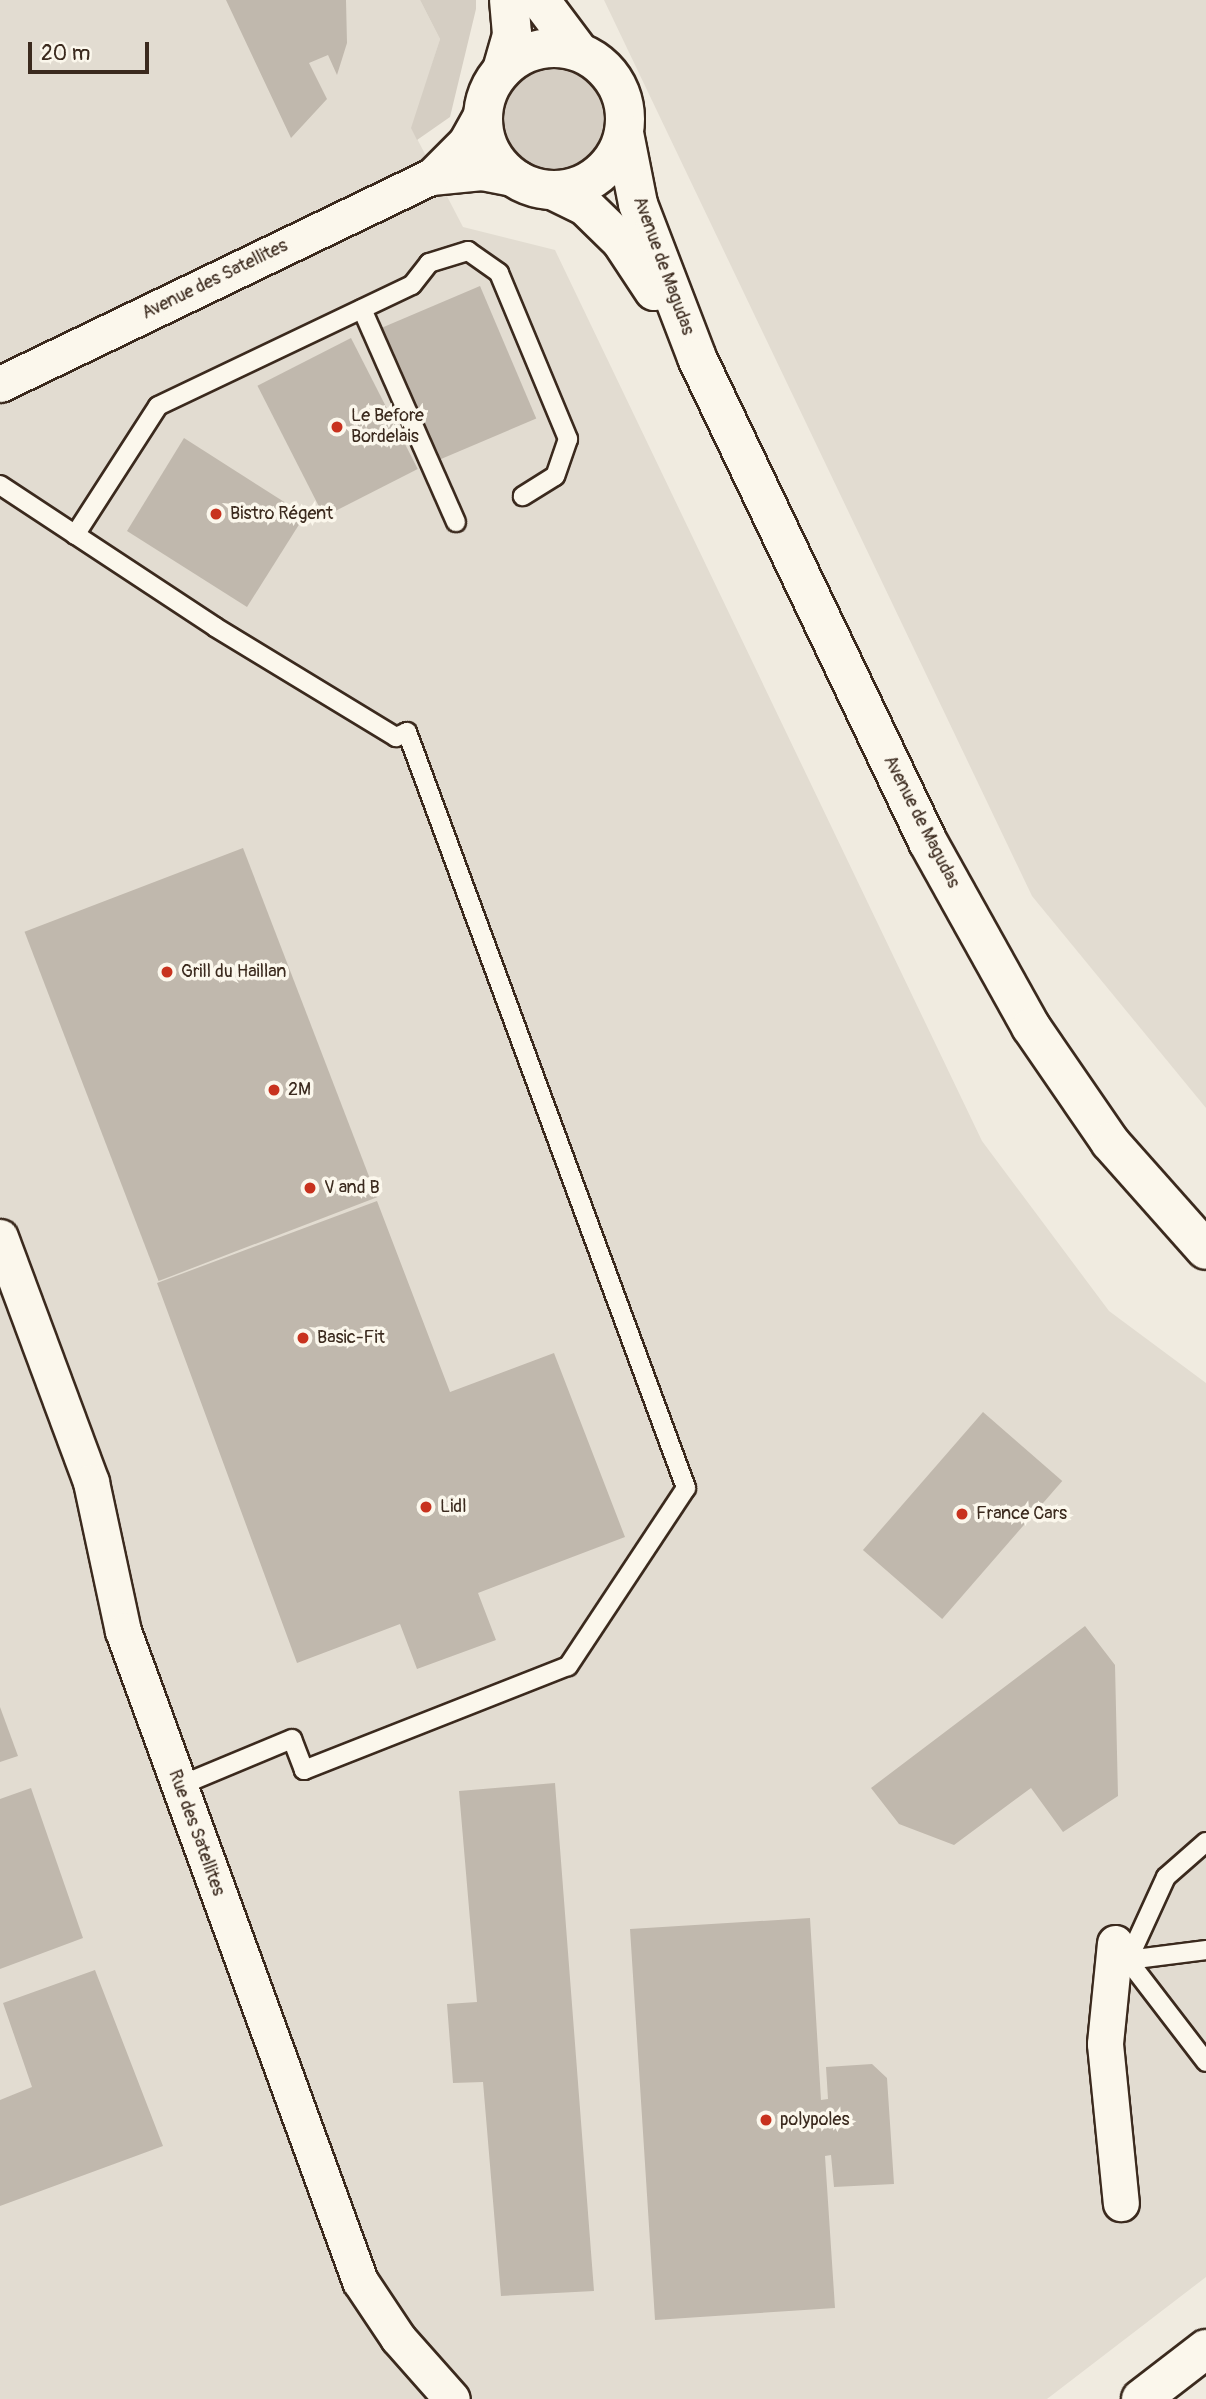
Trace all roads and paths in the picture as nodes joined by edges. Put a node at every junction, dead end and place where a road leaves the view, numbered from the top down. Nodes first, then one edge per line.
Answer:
1 (509, 0) edge
2 (540, 0) edge
3 (579, 52) junction
4 (502, 70) junction
5 (483, 111) junction
6 (624, 133) junction
7 (431, 177) junction
8 (536, 185) junction
9 (362, 309) junction
10 (696, 358) junction
11 (0, 384) edge
12 (0, 485) edge
13 (523, 496) dead end
14 (456, 522) dead end
15 (75, 535) junction
16 (0, 1237) edge
17 (1206, 1250) edge
18 (179, 1786) junction
19 (1206, 1842) edge
20 (1206, 1950) edge
21 (1121, 1952) junction
22 (1206, 2062) edge
23 (1121, 2203) dead end
24 (1206, 2349) edge
25 (452, 2399) edge
26 (1141, 2399) edge

1 - 4 main road
2 - 3 main road
3 - 4 main road
3 - 6 main road
4 - 5 main road
5 - 7 street, Avenue des Satellites
5 - 8 main road
6 - 8 main road
6 - 10 main road, Avenue de Magudas
7 - 8 street, Avenue des Satellites
7 - 11 street, Avenue des Satellites
8 - 10 main road, Avenue de Magudas
9 - 13 lane
9 - 14 lane
9 - 15 lane
10 - 17 main road, Avenue de Magudas
12 - 15 lane
15 - 18 lane
16 - 18 street, Rue des Satellites
18 - 25 street, Rue des Satellites
19 - 21 lane
20 - 21 lane
21 - 22 lane
21 - 23 street
24 - 26 main road

